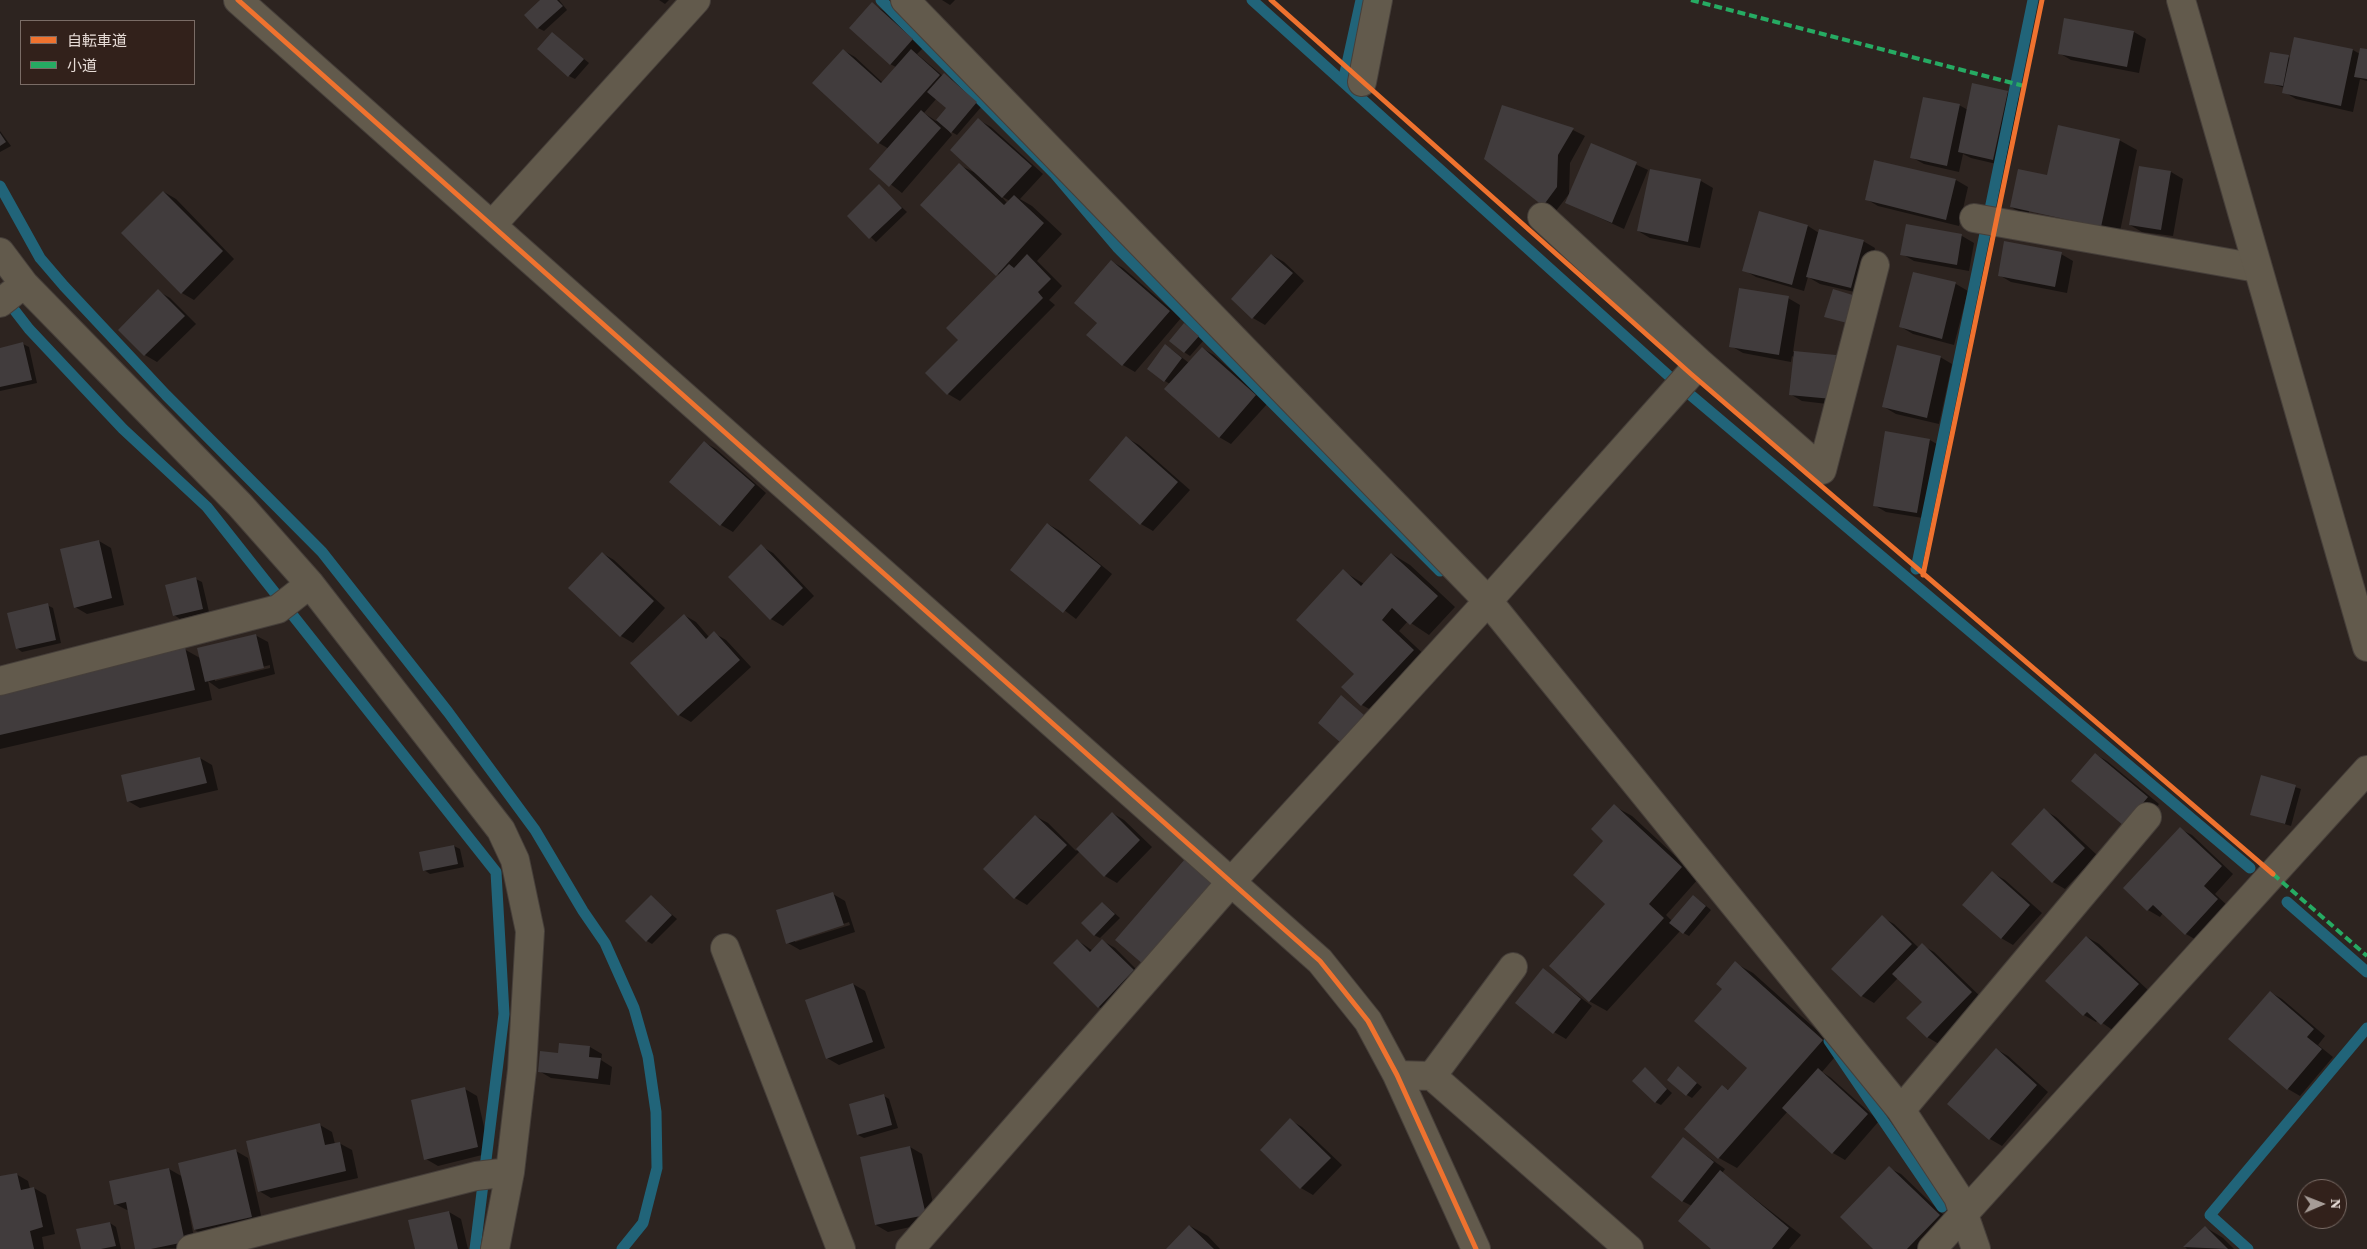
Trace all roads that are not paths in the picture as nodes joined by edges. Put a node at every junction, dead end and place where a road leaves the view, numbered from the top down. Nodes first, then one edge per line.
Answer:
1 (238, 0) edge
2 (696, 0) edge
3 (905, 0) edge
4 (1378, 0) edge
5 (2181, 0) edge
6 (1362, 82) dead end
7 (1542, 217) dead end
8 (1974, 218) dead end
9 (492, 225) junction
10 (0, 252) edge
11 (1875, 265) dead end
12 (2257, 268) junction
13 (11, 294) edge
14 (1700, 363) junction
15 (294, 597) junction
16 (1481, 608) junction
17 (2367, 647) edge
18 (0, 681) edge
19 (2367, 770) edge
20 (2147, 816) dead end
21 (1231, 882) junction
22 (725, 948) dead end
23 (1513, 968) dead end
24 (1398, 1075) junction
25 (1432, 1076) junction
26 (1901, 1110) junction
27 (493, 1174) junction
28 (1965, 1214) junction
29 (191, 1249) edge
30 (495, 1249) edge
31 (841, 1249) edge
32 (910, 1249) edge
33 (1476, 1249) edge
34 (1629, 1249) edge
35 (1932, 1249) edge
36 (1976, 1249) edge

1 - 9 street
2 - 9 street
3 - 16 street
4 - 6 street
5 - 12 street
7 - 14 street
8 - 12 street
9 - 21 street
10 - 13 street
11 - 14 street
12 - 17 street
13 - 15 street
14 - 16 street
15 - 18 street
15 - 27 street
16 - 21 street
16 - 26 street
19 - 28 street
20 - 26 street
21 - 24 street
21 - 32 street
22 - 31 street
23 - 25 street
24 - 25 street
24 - 33 street
25 - 34 street
26 - 28 street
27 - 29 street
27 - 30 street
28 - 35 street
28 - 36 street

